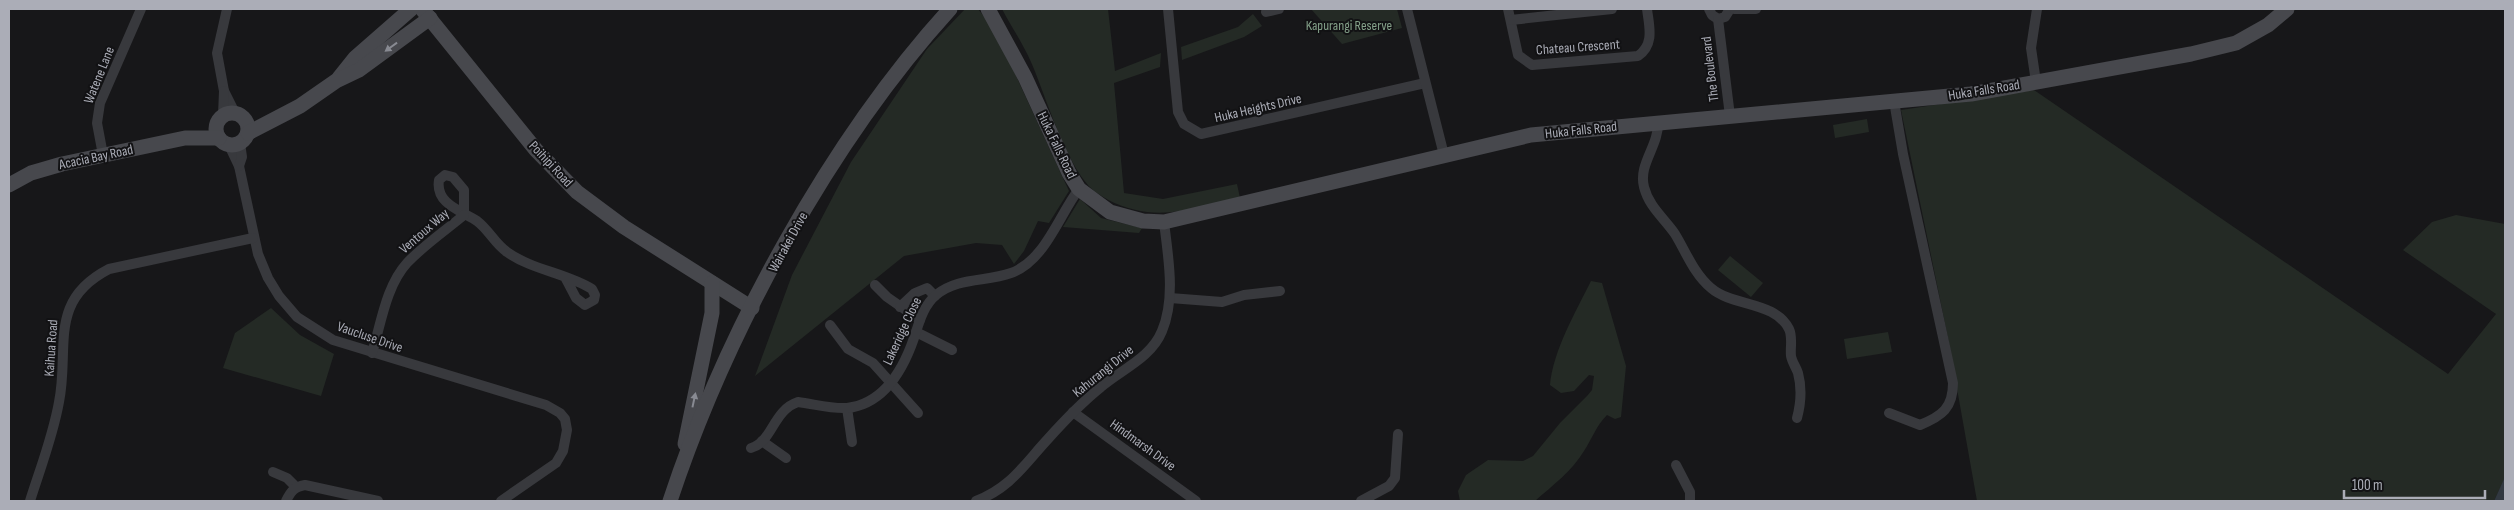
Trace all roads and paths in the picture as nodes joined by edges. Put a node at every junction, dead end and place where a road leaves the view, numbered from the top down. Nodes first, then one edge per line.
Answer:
1 (141, 9) edge
2 (227, 9) edge
3 (411, 9) edge
4 (950, 9) edge
5 (988, 9) edge
6 (1168, 9) edge
7 (1279, 9) edge
8 (1407, 9) edge
9 (1508, 9) edge
10 (1612, 9) edge
11 (1646, 9) edge
12 (1709, 9) edge
13 (1730, 9) edge
14 (1734, 9) edge
15 (1756, 9) edge
16 (2037, 9) edge
17 (2287, 9) edge
18 (1266, 12) dead end
19 (426, 13) edge
20 (1718, 19) junction
21 (1511, 20) junction
22 (336, 81) junction
23 (2036, 82) junction
24 (1425, 83) junction
25 (1894, 101) junction
26 (1730, 116) junction
27 (1658, 122) junction
28 (232, 129) junction
29 (103, 155) junction
30 (1444, 155) junction
31 (9, 185) edge
32 (1079, 189) junction
33 (1164, 222) junction
34 (253, 238) junction
35 (566, 279) dead end
36 (712, 283) junction
37 (875, 285) dead end
38 (1280, 291) dead end
39 (935, 296) junction
40 (1170, 298) junction
41 (900, 307) junction
42 (752, 308) junction
43 (920, 320) junction
44 (830, 325) dead end
45 (916, 332) junction
46 (952, 350) dead end
47 (372, 353) junction
48 (892, 383) junction
49 (847, 408) junction
50 (918, 412) dead end
51 (1074, 412) junction
52 (1890, 413) dead end
53 (1798, 418) dead end
54 (1398, 434) dead end
55 (762, 441) junction
56 (852, 442) dead end
57 (751, 448) dead end
58 (786, 458) dead end
59 (1676, 465) dead end
60 (273, 472) dead end
61 (677, 482) junction
62 (296, 487) junction
63 (30, 501) edge
64 (286, 501) edge
65 (378, 501) edge
66 (501, 501) edge
67 (670, 501) edge
68 (976, 501) edge
69 (1196, 501) edge
70 (1361, 501) edge
71 (1690, 501) edge

1 - 29 street, Watene Lane
2 - 28 street
3 - 22 street, Acacia Bay Road
4 - 42 street, Wairakei Drive
5 - 32 street, Huka Falls Road
6 - 24 street, Huka Heights Drive
7 - 18 street
8 - 24 street
9 - 21 street, Chateau Crescent
10 - 21 street
11 - 21 street, Chateau Crescent
12 - 20 street, The Boulevard
13 - 20 street, The Boulevard
14 - 15 street
16 - 23 street
17 - 23 street, Huka Falls Road
19 -> 22 street, Acacia Bay Road
19 - 36 street, Poihipi Road
20 - 26 street, The Boulevard
22 - 28 street, Acacia Bay Road
23 - 25 street, Huka Falls Road
24 - 30 street
25 - 26 street, Huka Falls Road
25 - 52 street
26 - 27 street, Huka Falls Road
27 - 30 street, Huka Falls Road
27 - 53 street
28 - 29 street, Acacia Bay Road
28 - 34 street, Vaucluse Drive
29 - 31 street, Acacia Bay Road
30 - 33 street, Huka Falls Road
32 - 33 street, Huka Falls Road
32 - 39 street, Lakeridge Close
33 - 40 street, Kahurangi Drive
34 - 47 street, Vaucluse Drive
34 - 63 street, Kaihua Road
35 - 47 street, Ventoux Way
36 - 42 street, Poihipi Road
61 -> 36 street
37 - 41 street
38 - 40 street
39 - 41 street
39 - 43 street, Lakeridge Close
40 - 51 street, Kahurangi Drive
41 - 43 street
42 - 61 street, Wairakei Drive
43 - 45 street, Lakeridge Close
44 - 48 street
45 - 46 street
45 - 48 street, Lakeridge Close
47 - 66 street, Vaucluse Drive
48 - 49 street, Lakeridge Close
48 - 50 street
49 - 55 street, Lakeridge Close
49 - 56 street
51 - 68 street, Kahurangi Drive
51 - 69 street, Hindmarsh Drive
54 - 70 street
55 - 57 street, Lakeridge Close
55 - 58 street
59 - 71 street
60 - 62 street
61 - 67 street, Wairakei Drive
62 - 64 street
62 - 65 street

